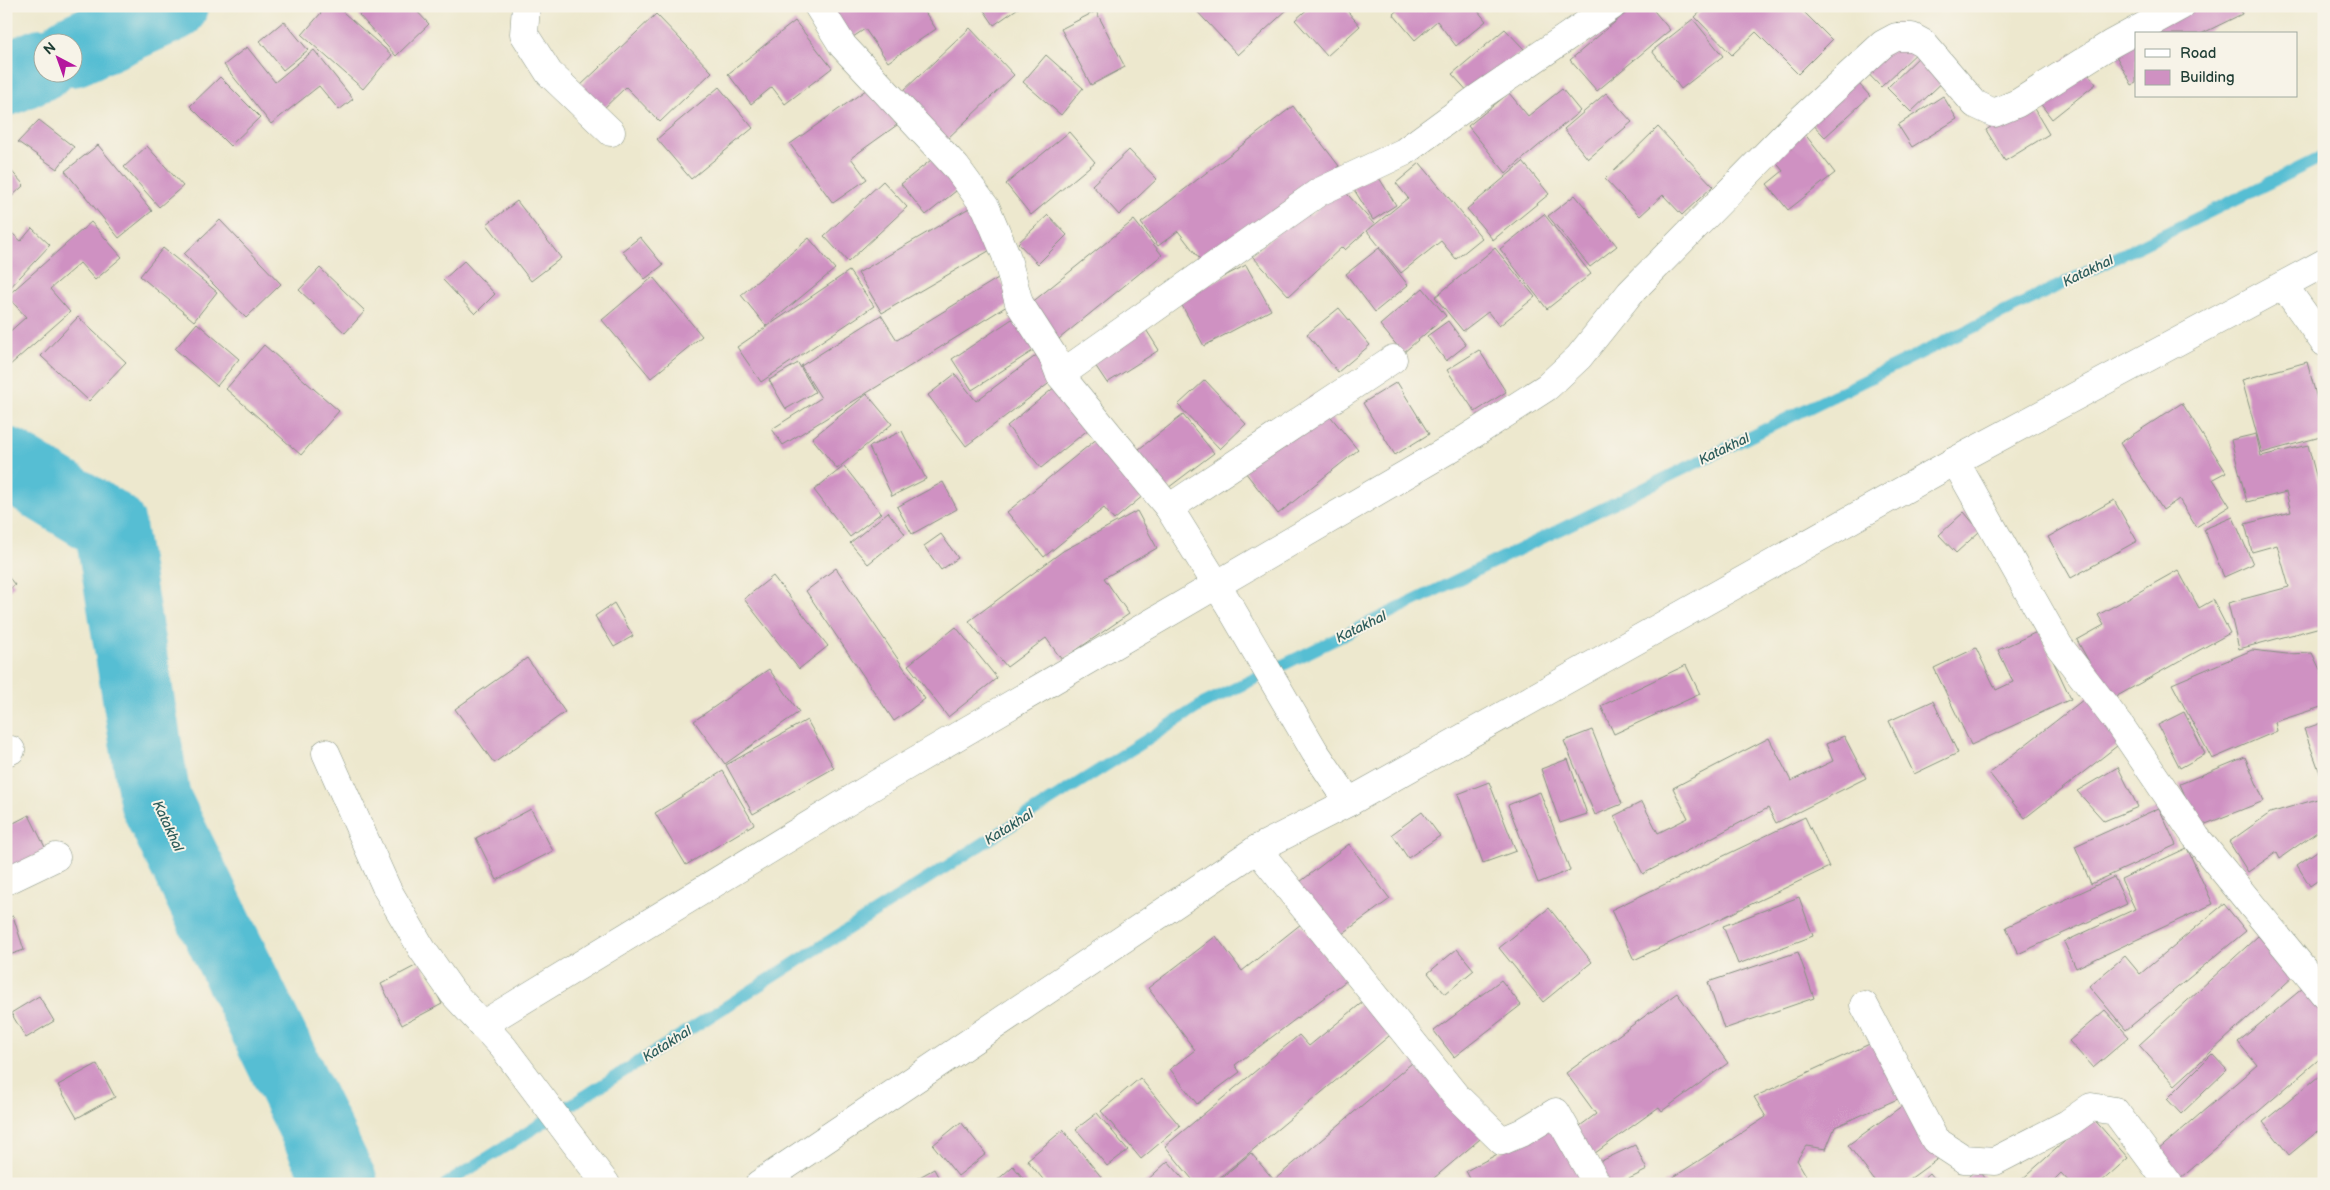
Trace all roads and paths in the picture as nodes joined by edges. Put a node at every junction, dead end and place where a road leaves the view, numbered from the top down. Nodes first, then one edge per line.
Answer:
1 (526, 6) edge
2 (818, 6) edge
3 (1612, 6) edge
4 (2181, 6) edge
5 (611, 132) dead end
6 (2324, 263) edge
7 (2284, 286) junction
8 (2324, 342) edge
9 (1393, 359) dead end
10 (1060, 375) junction
11 (1955, 461) junction
12 (1169, 508) junction
13 (1222, 594) junction
14 (326, 752) dead end
15 (1349, 802) junction
16 (1257, 849) junction
17 (56, 857) dead end
18 (6, 881) edge
19 (2324, 994) edge
20 (1864, 1005) dead end
21 (482, 1025) junction
22 (606, 1184) edge
23 (759, 1184) edge
24 (1597, 1184) edge
25 (2169, 1184) edge

1 - 5 street
2 - 10 street
3 - 10 street
4 - 13 street
6 - 7 street
7 - 8 street
7 - 11 street
9 - 12 street
10 - 12 street
11 - 15 street
11 - 19 street
12 - 13 street
13 - 15 street
13 - 21 street
14 - 21 street
15 - 16 street
16 - 23 street
16 - 24 street
17 - 18 street
20 - 25 street
21 - 22 street

